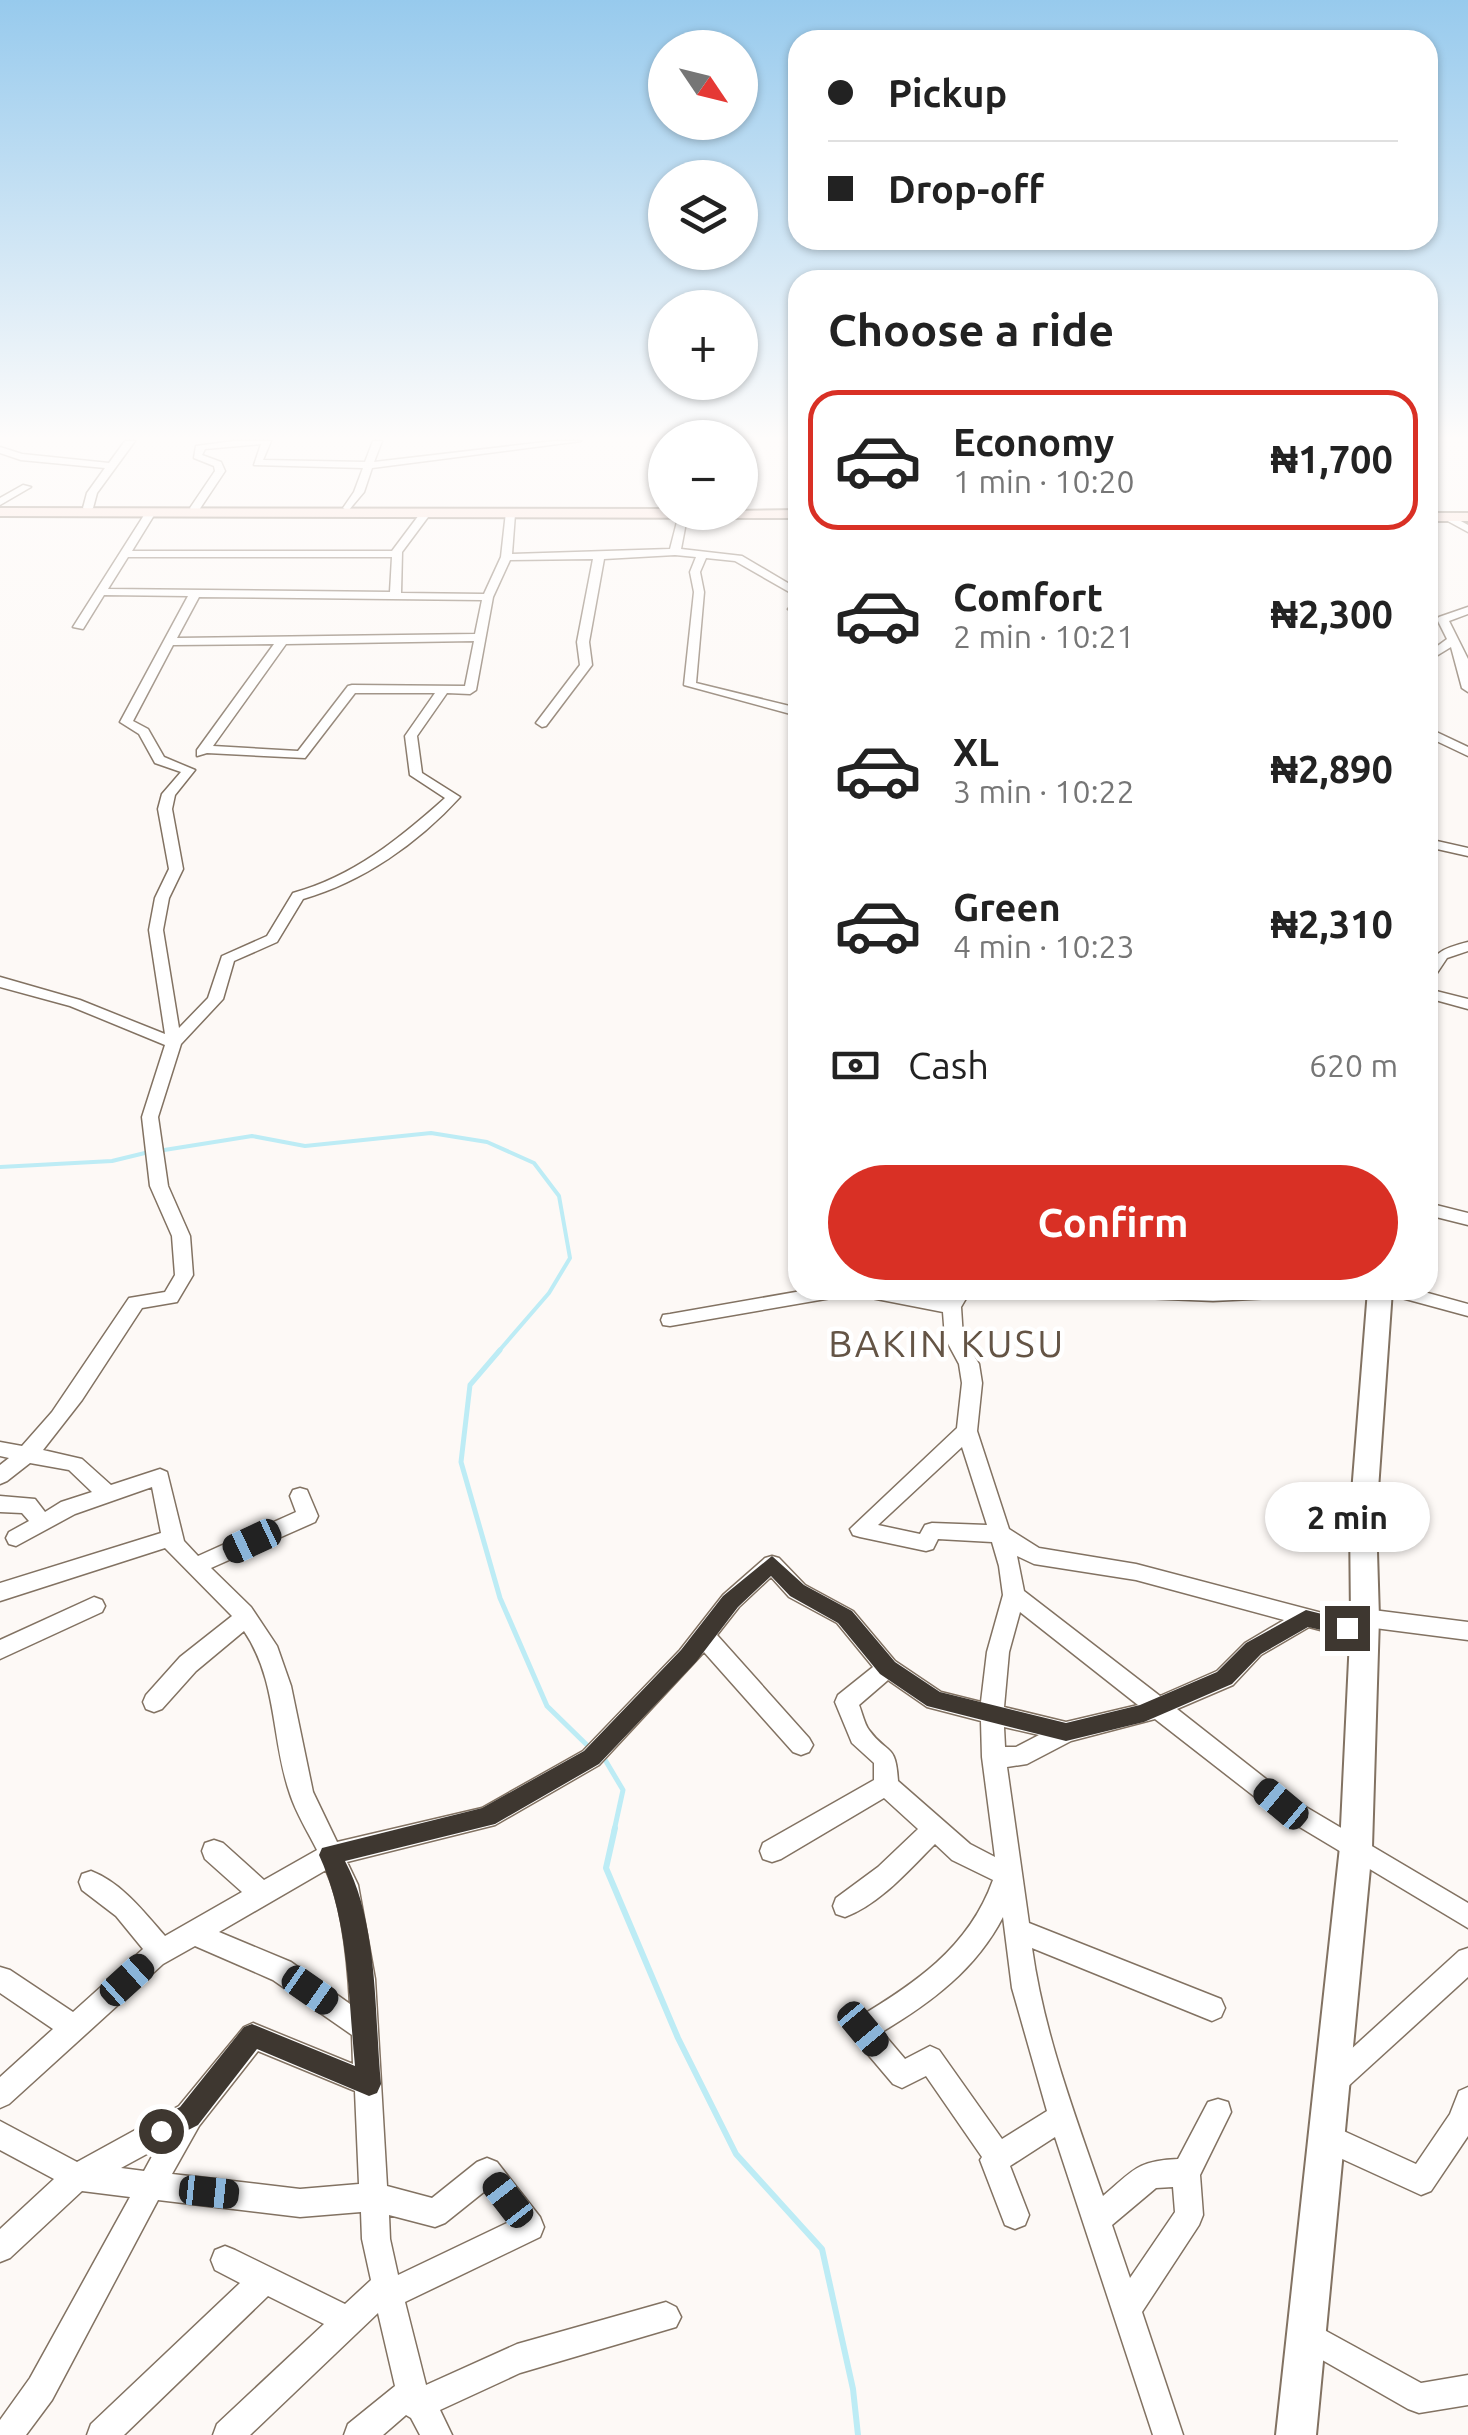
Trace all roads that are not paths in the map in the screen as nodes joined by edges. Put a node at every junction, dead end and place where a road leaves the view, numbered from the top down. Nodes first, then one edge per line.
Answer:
1 (126, 554) edge
2 (398, 555) edge
3 (625, 555) edge
4 (693, 555) edge
5 (599, 556) junction
6 (702, 556) junction
7 (506, 557) joint
8 (788, 588) edge
9 (101, 592) junction
10 (196, 592) junction
11 (395, 594) junction
12 (488, 597) junction
13 (1468, 610) edge
14 (1438, 615) edge
15 (1444, 616) junction
16 (79, 626) dead end
17 (1438, 633) edge
18 (1451, 636) junction
19 (480, 638) junction
20 (283, 640) junction
21 (169, 642) junction
22 (1438, 648) edge
23 (1468, 688) edge
24 (443, 690) junction
25 (788, 710) edge
26 (542, 723) dead end
27 (1438, 737) edge
28 (204, 749) junction
29 (1468, 752) edge
30 (189, 770) junction
31 (1438, 845) edge
32 (1468, 852) edge
33 (1468, 946) edge
34 (1438, 961) edge
35 (0, 982) edge
36 (1438, 996) edge
37 (1468, 1004) edge
38 (174, 1042) junction
39 (1438, 1211) edge
40 (1468, 1219) edge
41 (788, 1300) edge
42 (957, 1300) edge
43 (1379, 1300) edge
44 (1430, 1300) edge
45 (1468, 1310) edge
46 (670, 1320) dead end
47 (967, 1431) junction
48 (0, 1449) edge
49 (30, 1455) junction
50 (0, 1476) edge
51 (108, 1494) junction
52 (300, 1496) dead end
53 (0, 1504) edge
54 (42, 1524) junction
55 (1000, 1534) junction
56 (173, 1537) junction
57 (16, 1538) dead end
58 (196, 1566) junction
59 (0, 1592) edge
60 (1014, 1595) junction
61 (94, 1606) dead end
62 (246, 1617) junction
63 (1306, 1618) junction
64 (1365, 1618) junction
65 (1468, 1631) edge
66 (703, 1635) junction
67 (0, 1650) edge
68 (887, 1668) junction
69 (154, 1702) dead end
70 (1160, 1706) junction
71 (992, 1712) junction
72 (1066, 1732) junction
73 (801, 1744) dead end
74 (994, 1757) junction
75 (886, 1785) junction
76 (934, 1829) junction
77 (1356, 1847) junction
78 (214, 1851) dead end
79 (772, 1852) dead end
80 (330, 1855) junction
81 (1007, 1871) junction
82 (91, 1882) dead end
83 (263, 1895) junction
84 (846, 1906) dead end
85 (1468, 1916) edge
86 (1017, 1930) junction
87 (196, 1934) junction
88 (162, 1952) junction
89 (1468, 1960) edge
90 (1, 1979) edge
91 (1212, 2008) dead end
92 (74, 2028) junction
93 (365, 2029) junction
94 (11, 2075) edge
95 (369, 2084) junction
96 (1332, 2084) junction
97 (0, 2095) edge
98 (1468, 2100) edge
99 (1218, 2112) dead end
100 (189, 2116) junction
101 (1063, 2116) junction
102 (0, 2134) edge
103 (1326, 2138) junction
104 (1000, 2158) junction
105 (1186, 2174) junction
106 (78, 2177) junction
107 (150, 2185) junction
108 (374, 2197) junction
109 (1015, 2215) dead end
110 (1096, 2220) junction
111 (0, 2248) edge
112 (225, 2260) dead end
113 (262, 2282) junction
114 (388, 2289) junction
115 (1126, 2312) junction
116 (666, 2317) dead end
117 (350, 2322) junction
118 (1306, 2335) junction
119 (1468, 2390) edge
120 (415, 2398) junction
121 (8, 2435) edge
122 (102, 2435) edge
123 (228, 2435) edge
124 (359, 2435) edge
125 (437, 2435) edge
126 (1168, 2435) edge
127 (1296, 2435) edge

1 - 9 street
2 - 11 street
3 - 5 street
4 - 6 street
5 - 7 street
5 - 26 street
6 - 8 street
6 - 25 street
7 - 12 street
9 - 10 street
9 - 16 street
10 - 11 street
10 - 21 street
11 - 12 street
12 - 19 street
13 - 15 street
14 - 15 street
15 - 18 street
17 - 18 street
18 - 22 street
18 - 23 street
19 - 20 street
19 - 24 street
20 - 21 street
20 - 28 street
21 - 30 street
24 - 28 street
24 - 38 street
27 - 29 street
28 - 30 street
30 - 38 street
31 - 32 street
33 - 34 street
35 - 38 street
36 - 37 street
38 - 49 street
39 - 40 street
41 - 46 street
42 - 47 street
43 - 64 street
44 - 45 street
47 - 55 street
47 - 55 street
48 - 49 street
49 - 50 street
49 - 51 street
51 - 54 street
51 - 56 street
52 - 58 street
53 - 54 street
54 - 57 street
55 - 60 street
55 - 63 street
56 - 58 street
56 - 59 street
58 - 62 street
60 - 70 street
60 - 71 street
61 - 67 street
62 - 69 street
62 - 80 street
63 - 64 street
63 - 70 street
64 - 65 street
64 - 77 street
66 - 68 street
66 - 73 street
66 - 80 street
68 - 71 street
68 - 75 street
70 - 72 street
70 - 77 street
71 - 72 street
71 - 74 street
72 - 74 street
74 - 81 street
75 - 76 street
75 - 79 street
76 - 81 street
76 - 84 street
77 - 85 street
77 - 96 street
78 - 83 street
80 - 83 street
80 - 93 street
81 - 86 street
81 - 104 street
82 - 88 street
83 - 87 street
86 - 91 street
86 - 101 street
87 - 88 street
87 - 93 street
88 - 92 street
89 - 96 street
90 - 92 street
92 - 94 street
93 - 95 street
94 - 97 street
95 - 100 street
95 - 108 street
96 - 103 street
98 - 103 street
99 - 105 street
100 - 106 street
100 - 107 street
101 - 104 street
101 - 110 street
102 - 106 street
103 - 118 street
104 - 109 street
105 - 110 street
105 - 115 street
106 - 107 street
106 - 111 street
107 - 108 street
107 - 121 street
108 - 114 street
108 - 114 street
110 - 115 street
112 - 113 street
113 - 117 street
113 - 122 street
114 - 117 street
114 - 120 street
115 - 126 street
116 - 120 street
117 - 123 street
118 - 119 street
118 - 127 street
120 - 124 street
120 - 125 street

